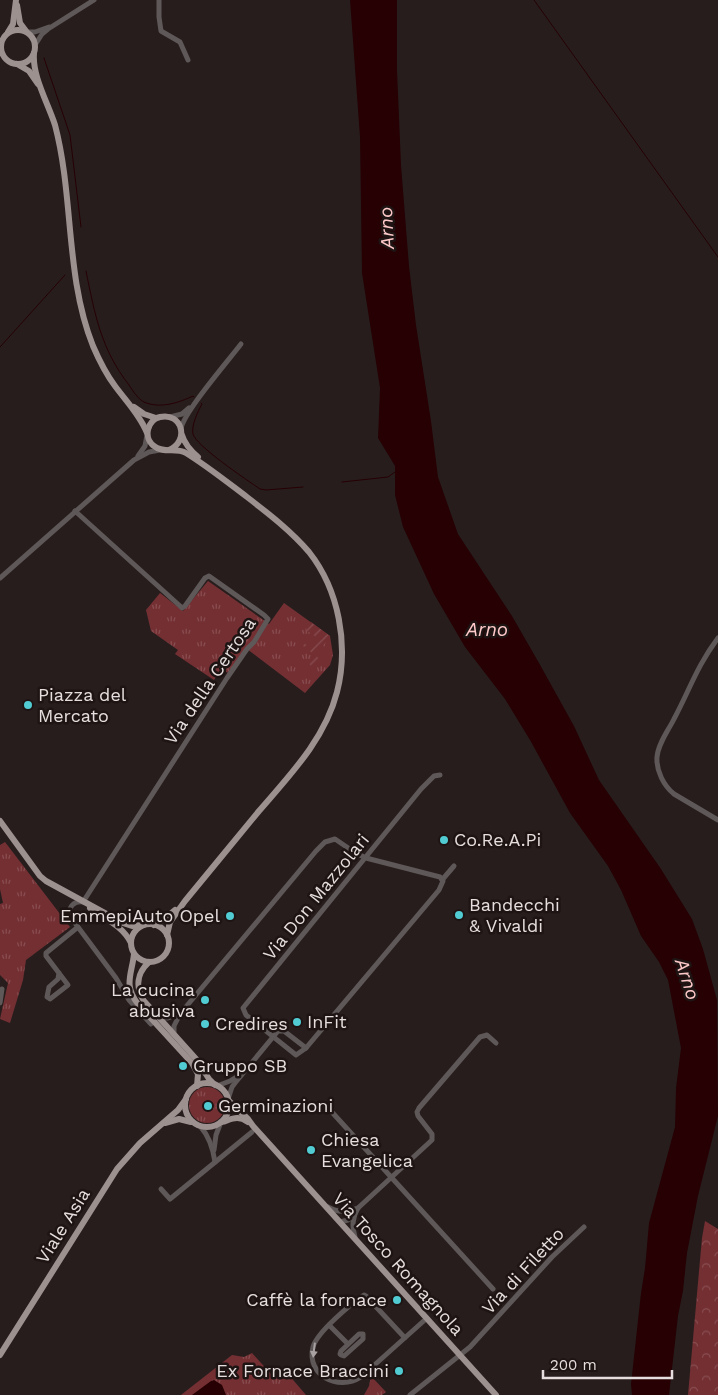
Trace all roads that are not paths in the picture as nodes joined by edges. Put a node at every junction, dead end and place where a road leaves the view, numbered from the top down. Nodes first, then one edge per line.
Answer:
1 (16, 0) edge
2 (94, 0) edge
3 (159, 0) edge
4 (54, 25) junction
5 (27, 32) junction
6 (7, 34) junction
7 (1, 44) edge
8 (35, 45) junction
9 (34, 53) junction
10 (0, 59) edge
11 (188, 60) dead end
12 (11, 61) junction
13 (43, 94) junction
14 (241, 344) dead end
15 (126, 400) junction
16 (195, 403) junction
17 (168, 417) junction
18 (156, 418) junction
19 (181, 431) junction
20 (147, 434) junction
21 (166, 450) junction
22 (134, 460) junction
23 (212, 470) junction
24 (75, 511) junction
25 (0, 578) edge
26 (718, 638) edge
27 (440, 775) dead end
28 (718, 820) edge
29 (0, 821) edge
30 (366, 858) junction
31 (454, 866) dead end
32 (442, 880) junction
33 (185, 901) junction
34 (83, 902) junction
35 (143, 925) junction
36 (154, 925) junction
37 (78, 927) junction
38 (166, 935) junction
39 (131, 943) junction
40 (134, 954) junction
41 (149, 962) junction
42 (59, 973) junction
43 (2, 989) dead end
44 (0, 1003) edge
45 (180, 1014) junction
46 (159, 1017) junction
47 (151, 1024) dead end
48 (174, 1034) junction
49 (273, 1036) junction
50 (496, 1043) dead end
51 (306, 1048) junction
52 (243, 1072) junction
53 (216, 1085) junction
54 (197, 1086) junction
55 (186, 1098) junction
56 (228, 1100) junction
57 (330, 1110) dead end
58 (193, 1122) junction
59 (221, 1122) junction
60 (164, 1123) junction
61 (200, 1126) junction
62 (252, 1129) junction
63 (214, 1152) junction
64 (215, 1162) junction
65 (392, 1178) junction
66 (161, 1188) dead end
67 (326, 1206) junction
68 (358, 1208) junction
69 (347, 1212) junction
70 (355, 1214) junction
71 (340, 1222) junction
72 (584, 1228) dead end
73 (356, 1239) junction
74 (494, 1289) dead end
75 (428, 1318) junction
76 (329, 1325) junction
77 (405, 1338) junction
78 (348, 1344) junction
79 (0, 1355) edge
80 (460, 1355) junction
81 (410, 1395) edge
82 (496, 1395) edge

1 - 5 main road
1 - 6 main road
2 - 4 street
3 - 11 street
4 - 5 street
4 - 8 street
5 - 6 main road
5 - 8 main road
6 - 7 main road
7 - 12 main road
8 - 9 main road
9 - 12 main road
9 - 13 main road
10 - 12 main road
12 - 13 main road
13 - 15 main road
14 - 16 street
15 - 18 main road
15 - 20 main road
16 - 17 street
16 - 19 street
17 - 18 main road
17 - 19 main road
18 - 20 main road
19 - 21 main road
19 - 23 main road
20 - 21 main road
20 - 22 street
21 - 22 street
21 - 23 main road
22 - 24 street
23 - 33 main road
24 - 25 street
24 - 34 street, Via della Certosa
26 - 28 street
27 - 30 street, Via Don Mazzolari
29 - 34 main road
30 - 32 street
30 - 45 street
30 - 49 street, Via Don Mazzolari
31 - 32 street
32 - 51 street
33 - 36 main road
33 - 38 main road
34 - 35 main road
34 - 37 street
34 - 39 main road
35 - 36 main road
35 - 39 main road
36 - 38 main road
37 - 42 street
37 - 47 street
38 - 41 main road
39 - 40 main road
40 - 41 main road
40 - 54 main road
41 - 46 main road
42 - 42 street
43 - 44 street
45 - 46 street
45 - 48 street
46 - 48 main road
48 - 53 main road
49 - 51 street
49 - 51 street
49 - 52 street
50 - 65 street
52 - 53 street
52 - 56 street
53 - 54 main road
53 - 56 main road
54 - 55 main road
55 - 58 main road
55 - 60 main road, Viale Asia
56 - 59 main road
56 - 62 main road, Via Tosco Romagnola
57 - 65 street
58 - 60 main road
58 - 61 main road
59 - 61 main road
59 - 62 main road
59 - 63 street
60 - 79 main road, Viale Asia
61 - 63 street
62 - 64 street
62 - 67 main road, Via Tosco Romagnola
63 - 64 street
64 - 66 street
65 - 68 street
65 - 74 street
67 - 69 street
67 - 71 main road, Via Tosco Romagnola
68 - 69 street
68 - 70 street
69 - 71 street
70 - 71 street
70 - 73 street
71 - 73 main road, Via Tosco Romagnola
72 - 80 street, Via di Filetto
73 - 75 main road, Via Tosco Romagnola
75 - 77 street
75 - 80 main road, Via Tosco Romagnola
76 - 77 street
76 -> 77 street
76 - 78 street
78 - 78 street
80 - 81 street, Via di Filetto
80 - 82 main road, Via Tosco Romagnola

